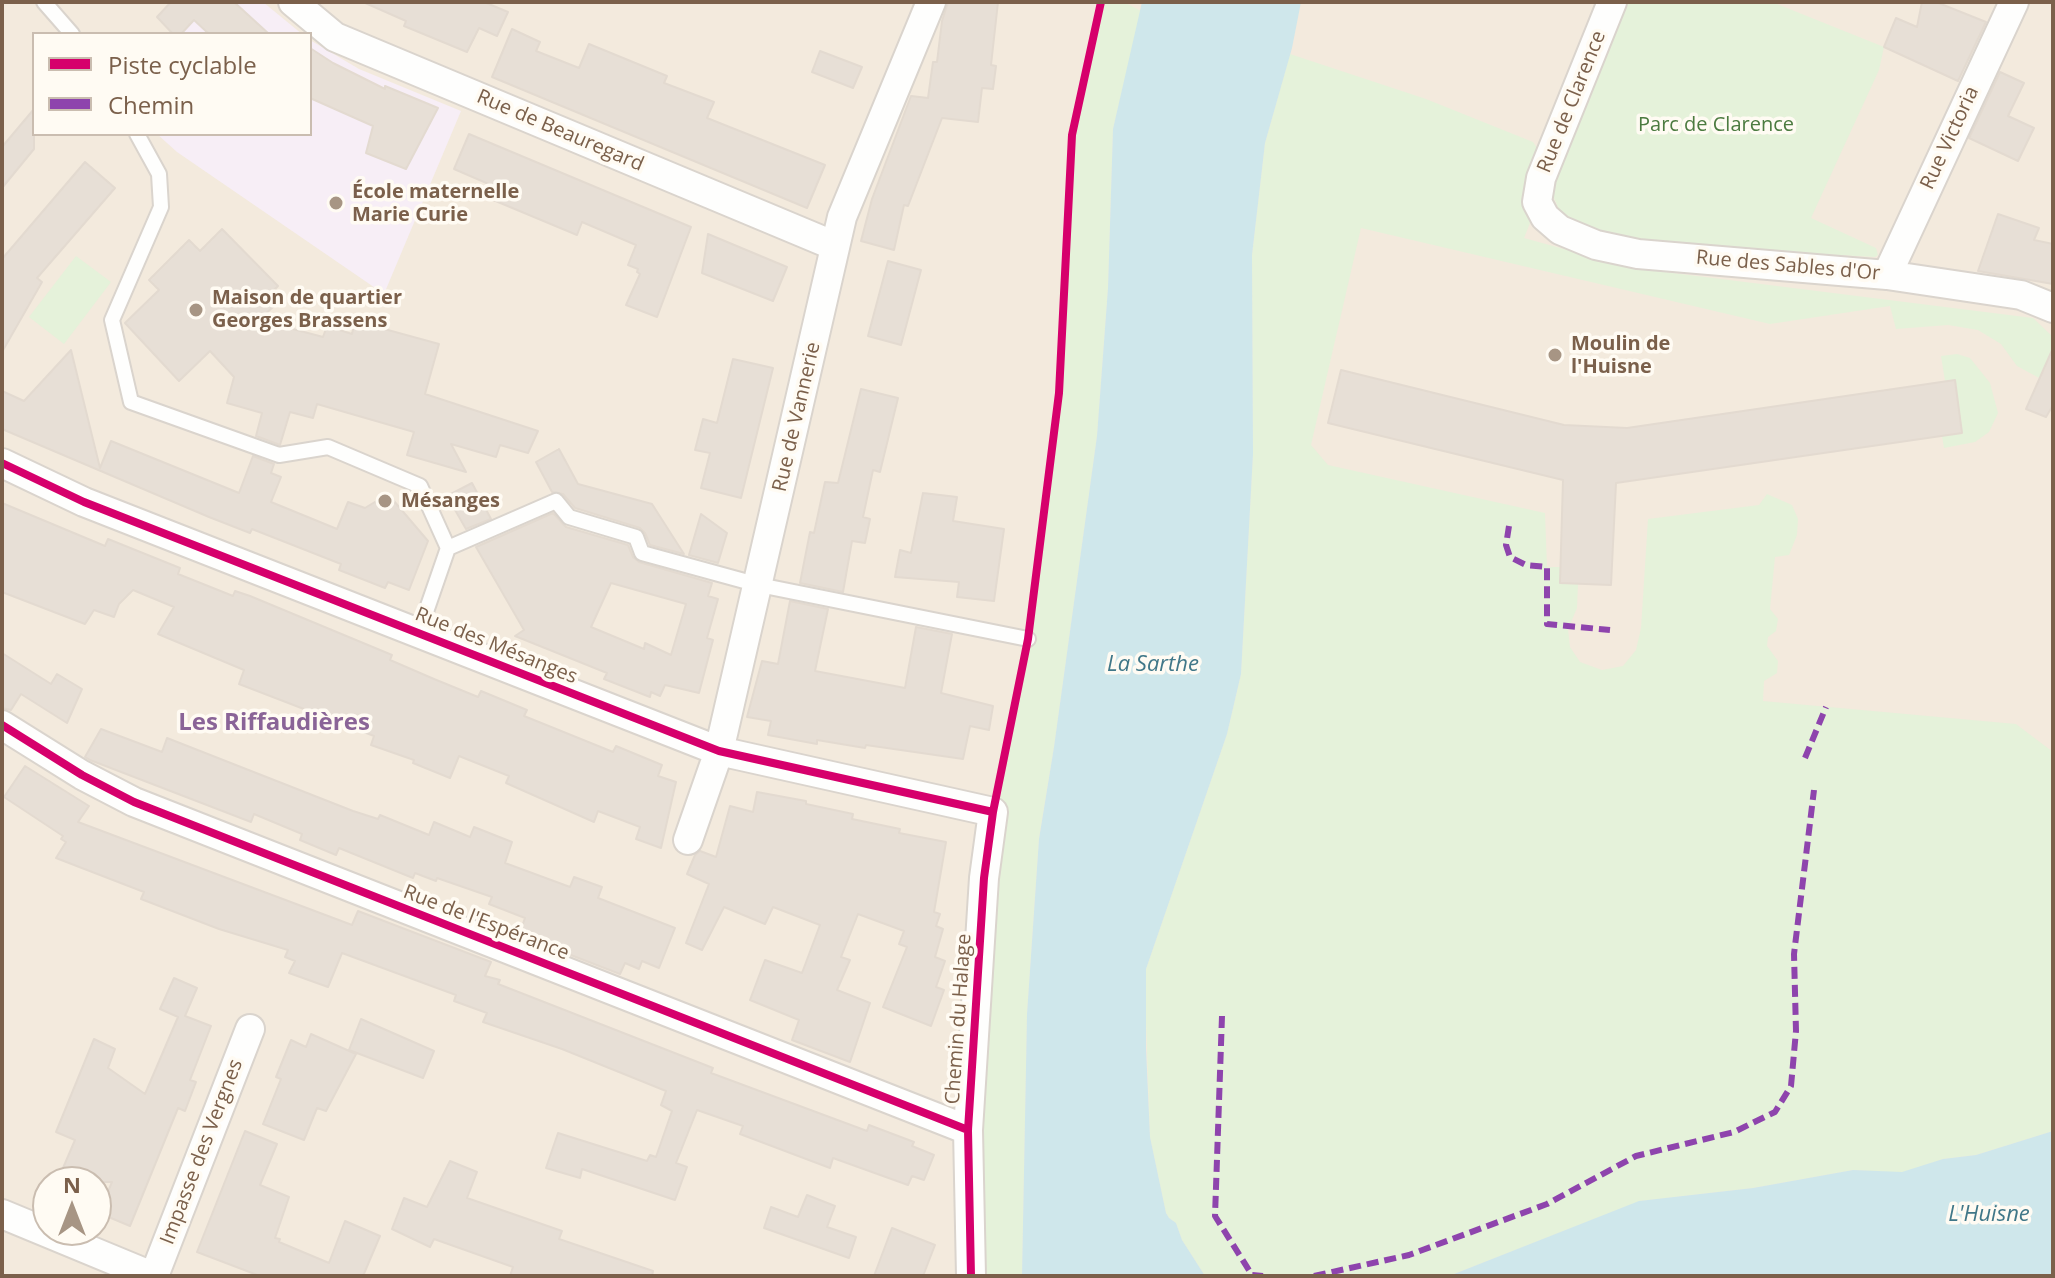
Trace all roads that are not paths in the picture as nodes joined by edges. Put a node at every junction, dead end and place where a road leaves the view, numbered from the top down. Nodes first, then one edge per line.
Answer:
1 (44, 2) edge
2 (293, 2) edge
3 (931, 2) edge
4 (1612, 2) edge
5 (2014, 2) edge
6 (70, 32) edge
7 (138, 136) edge
8 (1537, 202) joint
9 (835, 246) junction
10 (1887, 275) junction
11 (2053, 308) edge
12 (2, 463) edge
13 (448, 548) junction
14 (759, 585) junction
15 (419, 632) junction
16 (1028, 639) dead end
17 (2, 725) edge
18 (719, 751) junction
19 (993, 812) joint
20 (688, 840) dead end
21 (250, 1029) dead end
22 (968, 1130) junction
23 (2, 1214) edge
24 (153, 1276) edge
25 (971, 1276) edge

1 - 6 lane
2 - 9 street, Rue de Beauregard
3 - 9 street, Rue de Vannerie
4 - 8 street, Rue de Clarence
5 - 10 street, Rue Victoria
7 - 13 lane
8 - 10 street, Rue des Sables d'Or
9 - 14 street, Rue de Vannerie
10 - 11 street, Rue des Sables d'Or
12 - 15 street, Rue des Mésanges
13 - 14 lane
13 - 15 lane
14 - 16 lane
14 - 18 street, Rue de Vannerie
15 - 18 street, Rue des Mésanges
17 - 22 street, Rue de l'Espérance
18 - 19 street, Rue des Mésanges
18 - 20 street, Rue de Vannerie
19 - 22 street, Chemin du Halage
21 - 24 street, Impasse des Vergnes
22 - 25 street, Chemin du Halage
23 - 24 street

